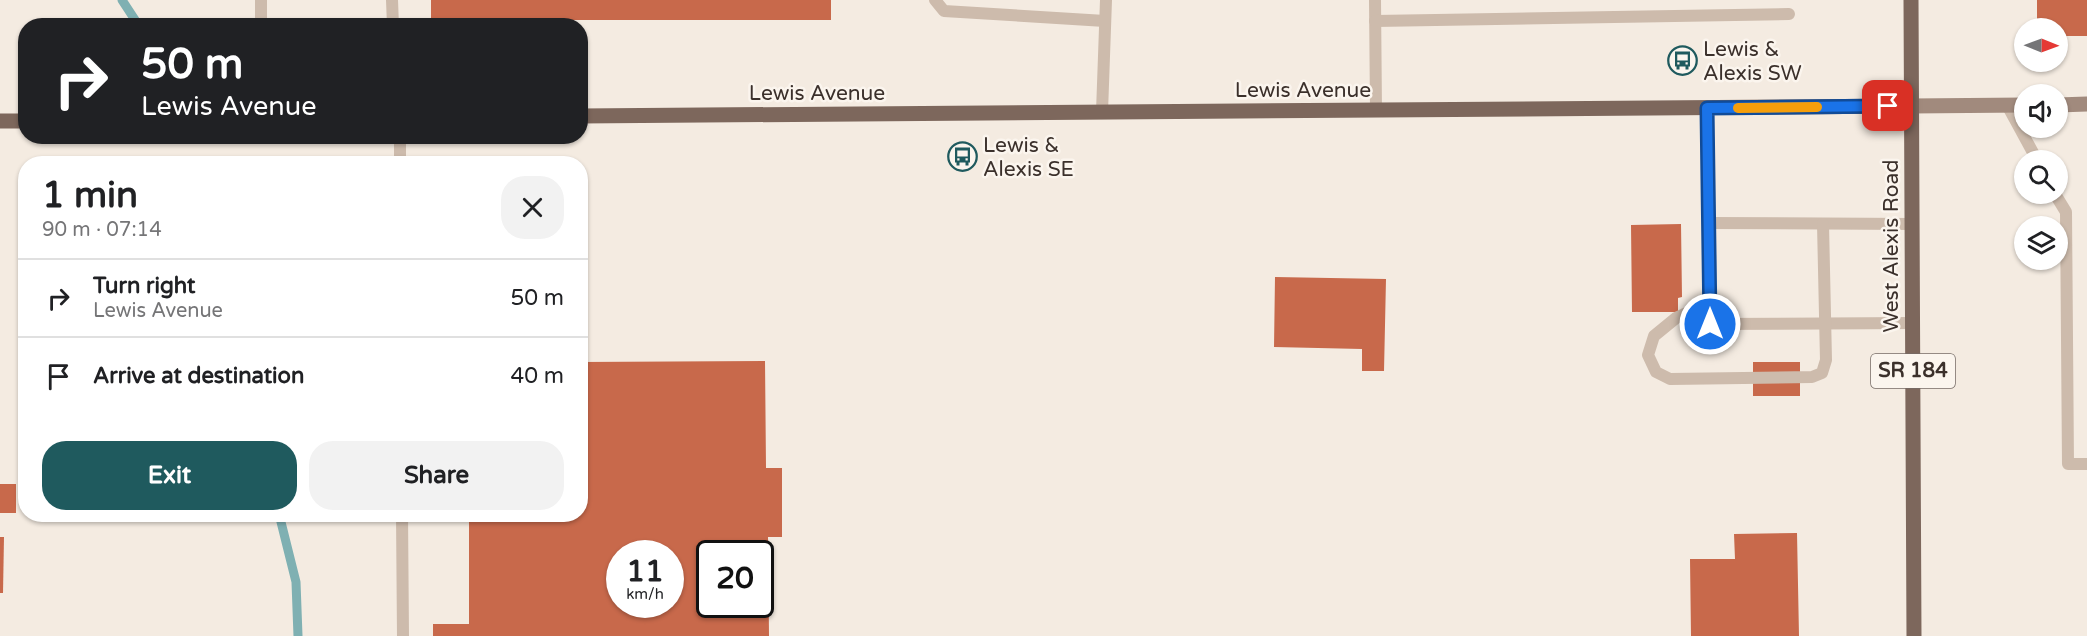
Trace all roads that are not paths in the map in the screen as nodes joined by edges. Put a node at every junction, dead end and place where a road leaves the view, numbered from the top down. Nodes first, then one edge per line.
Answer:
1 (261, 0) edge
2 (392, 0) edge
3 (935, 0) edge
4 (1106, 0) edge
5 (1375, 0) edge
6 (1911, 0) edge
7 (1789, 14) dead end
8 (261, 18) edge
9 (393, 18) edge
10 (1105, 21) junction
11 (1375, 21) junction
12 (2087, 104) edge
13 (2007, 105) junction
14 (2014, 105) edge
15 (2068, 105) edge
16 (1911, 106) junction
17 (1707, 108) junction
18 (1376, 110) junction
19 (1102, 112) junction
20 (588, 116) edge
21 (0, 121) edge
22 (18, 121) edge
23 (2032, 150) edge
24 (2061, 204) edge
25 (1708, 223) junction
26 (1823, 224) junction
27 (1912, 224) junction
28 (1710, 302) junction
29 (1913, 323) junction
30 (1826, 324) junction
31 (2087, 464) edge
32 (402, 522) edge
33 (403, 636) edge
34 (1914, 636) edge

1 - 8 lane
2 - 9 lane
3 - 10 lane
4 - 10 lane
5 - 11 lane
6 - 16 main road, West Alexis Road / SR 184
7 - 11 lane
10 - 19 lane
11 - 18 lane
12 - 15 main road
13 - 14 main road, Lewis Avenue
13 - 16 main road, Lewis Avenue
13 - 23 lane
16 - 17 main road, Lewis Avenue
16 - 27 main road, West Alexis Road / SR 184
17 - 18 main road, Lewis Avenue
17 - 25 lane
18 - 19 main road, Lewis Avenue
19 - 20 main road, Lewis Avenue
21 - 22 main road
24 - 31 lane
25 - 26 lane
25 - 28 lane
26 - 27 lane
26 - 30 lane
27 - 29 main road, West Alexis Road / SR 184
28 - 30 lane
28 - 30 lane
29 - 30 lane
29 - 34 main road, West Alexis Road / SR 184
32 - 33 lane

